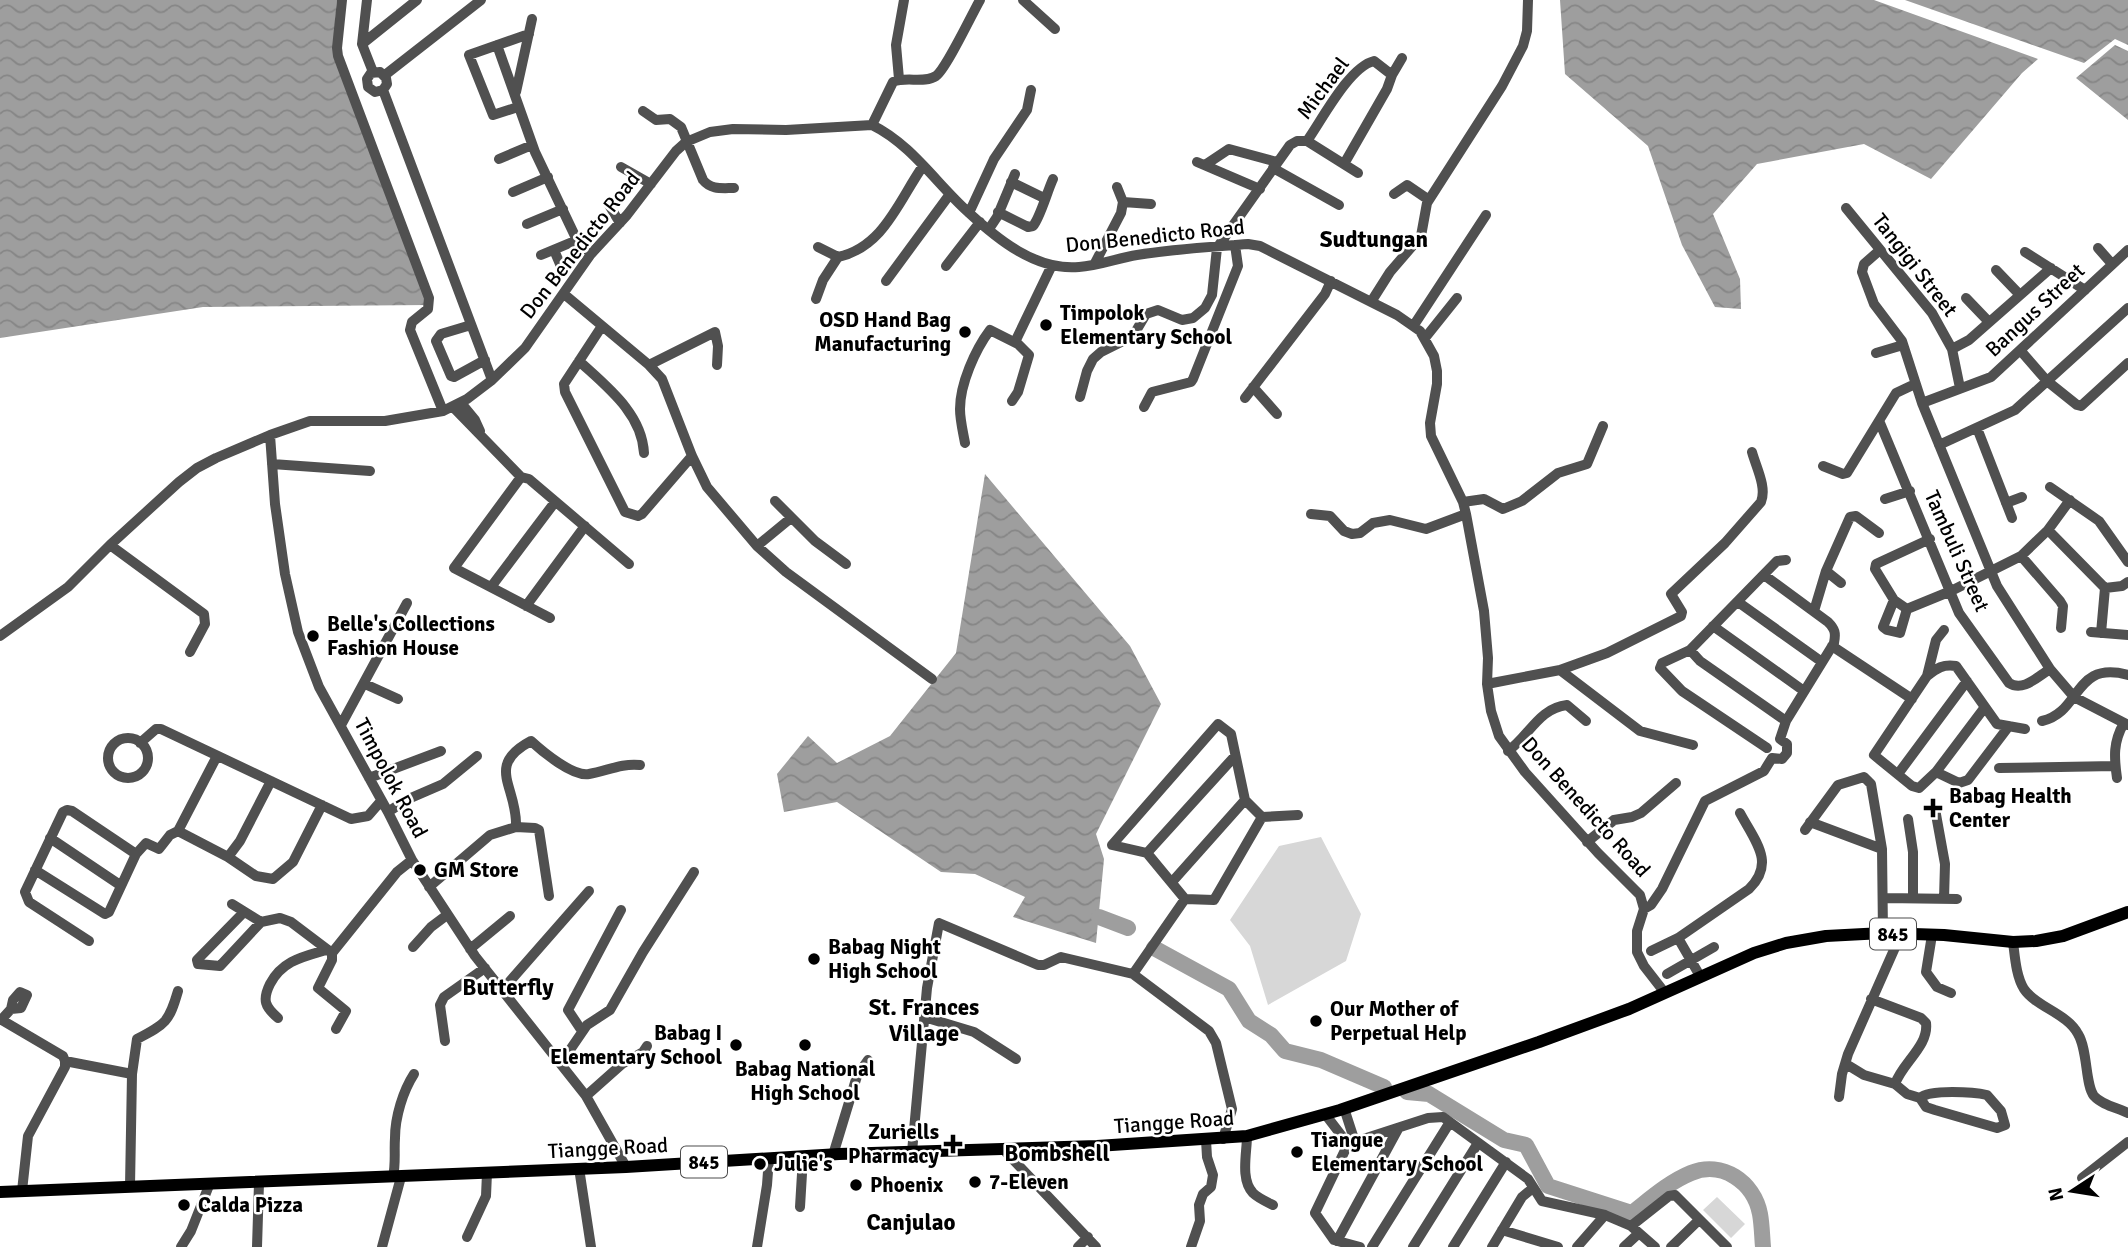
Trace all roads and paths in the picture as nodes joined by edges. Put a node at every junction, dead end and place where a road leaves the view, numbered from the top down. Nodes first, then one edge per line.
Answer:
1 (342, 0) edge
2 (367, 0) edge
3 (417, 0) edge
4 (481, 0) edge
5 (904, 0) edge
6 (980, 0) edge
7 (1023, 0) edge
8 (1528, 0) edge
9 (533, 19) dead end
10 (1055, 29) dead end
11 (529, 34) junction
12 (362, 44) junction
13 (497, 45) junction
14 (1402, 58) dead end
15 (379, 73) junction
16 (1392, 75) junction
17 (900, 79) junction
18 (383, 90) junction
19 (1031, 90) dead end
20 (516, 92) junction
21 (518, 107) junction
22 (643, 111) dead end
23 (872, 125) junction
24 (687, 141) junction
25 (1302, 141) junction
26 (532, 145) junction
27 (499, 159) dead end
28 (1344, 164) junction
29 (1275, 165) junction
30 (923, 166) junction
31 (621, 167) dead end
32 (1358, 173) dead end
33 (548, 177) junction
34 (1053, 179) dead end
35 (651, 184) junction
36 (1117, 187) dead end
37 (734, 188) dead end
38 (1259, 189) junction
39 (513, 192) dead end
40 (950, 194) junction
41 (1394, 194) dead end
42 (1044, 198) junction
43 (1429, 200) junction
44 (1123, 202) junction
45 (1151, 204) dead end
46 (609, 205) dead end
47 (1339, 205) dead end
48 (1846, 208) dead end
49 (564, 209) junction
50 (998, 212) junction
51 (969, 213) junction
52 (1486, 215) dead end
53 (620, 223) junction
54 (527, 224) dead end
55 (985, 226) junction
56 (577, 240) junction
57 (1235, 245) junction
58 (818, 247) dead end
59 (1217, 248) junction
60 (2098, 248) dead end
61 (554, 250) junction
62 (1880, 250) junction
63 (2128, 250) edge
64 (2025, 252) dead end
65 (591, 254) junction
66 (541, 255) dead end
67 (838, 257) junction
68 (1095, 263) junction
69 (2112, 264) junction
70 (1052, 265) junction
71 (946, 266) dead end
72 (2051, 268) junction
73 (1996, 270) dead end
74 (563, 271) dead end
75 (1331, 281) junction
76 (886, 282) dead end
77 (2085, 289) junction
78 (564, 294) junction
79 (2020, 295) junction
80 (1457, 298) dead end
81 (1966, 298) dead end
82 (816, 299) dead end
83 (1371, 302) junction
84 (2128, 308) edge
85 (1989, 322) junction
86 (471, 325) junction
87 (1413, 325) junction
88 (602, 326) junction
89 (1425, 338) junction
90 (1015, 342) junction
91 (1903, 345) junction
92 (1951, 349) junction
93 (2020, 350) junction
94 (1876, 353) dead end
95 (485, 360) junction
96 (579, 361) junction
97 (2128, 363) edge
98 (649, 365) junction
99 (717, 365) dead end
100 (492, 380) junction
101 (2047, 381) junction
102 (1915, 384) junction
103 (1253, 387) junction
104 (1960, 388) junction
105 (1080, 397) dead end
106 (1245, 398) dead end
107 (1012, 401) dead end
108 (1922, 403) junction
109 (452, 407) junction
110 (1144, 407) dead end
111 (1277, 414) dead end
112 (1880, 423) junction
113 (1604, 426) dead end
114 (1976, 428) junction
115 (270, 435) junction
116 (965, 443) dead end
117 (1939, 445) junction
118 (1752, 452) dead end
119 (644, 453) dead end
120 (692, 456) junction
121 (272, 464) junction
122 (1823, 466) dead end
123 (370, 471) dead end
124 (521, 477) junction
125 (2050, 487) dead end
126 (1910, 491) junction
127 (2022, 497) dead end
128 (1885, 499) dead end
129 (2070, 500) junction
130 (775, 501) dead end
131 (555, 502) junction
132 (1462, 502) junction
133 (2006, 503) junction
134 (1311, 514) dead end
135 (1466, 514) junction
136 (791, 518) junction
137 (2012, 518) dead end
138 (584, 526) junction
139 (2048, 530) junction
140 (1879, 533) dead end
141 (1930, 539) junction
142 (110, 545) junction
143 (757, 545) junction
144 (2021, 556) junction
145 (1786, 560) dead end
146 (2128, 562) edge
147 (629, 564) dead end
148 (846, 564) dead end
149 (1990, 570) junction
150 (1826, 571) junction
151 (1764, 575) junction
152 (2128, 582) edge
153 (1841, 583) dead end
154 (491, 587) junction
155 (2105, 588) junction
156 (1951, 591) junction
157 (1894, 600) junction
158 (1738, 601) junction
159 (407, 603) dead end
160 (526, 606) junction
161 (1907, 609) junction
162 (1814, 611) junction
163 (550, 618) dead end
164 (1713, 626) junction
165 (2062, 628) dead end
166 (1944, 630) dead end
167 (2128, 635) edge
168 (0, 636) edge
169 (1832, 646) junction
170 (1690, 650) junction
171 (190, 652) dead end
172 (1822, 662) junction
173 (2050, 669) junction
174 (1560, 670) junction
175 (2128, 675) edge
176 (1927, 676) junction
177 (932, 679) dead end
178 (1966, 681) junction
179 (365, 684) junction
180 (1487, 684) junction
181 (1804, 691) junction
182 (2074, 697) junction
183 (398, 699) dead end
184 (1912, 699) junction
185 (1985, 707) junction
186 (1587, 721) dead end
187 (1786, 721) junction
188 (2042, 722) dead end
189 (2126, 724) edge
190 (341, 725) junction
191 (2009, 726) junction
192 (2025, 729) dead end
193 (1780, 739) junction
194 (140, 743) dead end
195 (1693, 745) dead end
196 (442, 751) dead end
197 (1508, 751) junction
198 (1770, 753) junction
199 (217, 756) junction
200 (477, 756) dead end
201 (1235, 756) junction
202 (640, 765) dead end
203 (2115, 766) junction
204 (1999, 768) dead end
205 (1936, 772) junction
206 (1898, 774) junction
207 (369, 778) junction
208 (2117, 778) dead end
209 (271, 781) junction
210 (1676, 783) dead end
211 (1245, 800) junction
212 (381, 801) junction
213 (322, 805) junction
214 (1935, 810) dead end
215 (388, 812) junction
216 (1740, 813) dead end
217 (1298, 815) dead end
218 (1262, 817) junction
219 (1908, 819) dead end
220 (516, 827) junction
221 (178, 831) junction
222 (50, 838) junction
223 (1587, 842) junction
224 (1882, 849) junction
225 (1147, 853) junction
226 (136, 854) junction
227 (228, 857) junction
228 (412, 860) junction
229 (35, 870) junction
230 (694, 872) dead end
231 (1172, 882) junction
232 (120, 885) junction
233 (429, 887) junction
234 (589, 891) dead end
235 (549, 896) dead end
236 (1884, 898) junction
237 (1913, 898) junction
238 (1185, 899) junction
239 (1944, 899) junction
240 (1958, 899) dead end
241 (232, 904) dead end
242 (1644, 909) junction
243 (621, 910) dead end
244 (243, 912) junction
245 (2128, 912) edge
246 (447, 915) junction
247 (510, 916) dead end
248 (261, 922) junction
249 (1883, 933) junction
250 (1901, 934) junction
251 (1932, 935) junction
252 (1678, 937) junction
253 (89, 941) dead end
254 (2013, 942) junction
255 (413, 947) dead end
256 (1714, 947) dead end
257 (470, 949) junction
258 (1651, 951) dead end
259 (329, 952) junction
260 (1691, 960) junction
261 (485, 968) junction
262 (1133, 974) junction
263 (1667, 974) dead end
264 (1700, 976) junction
265 (503, 989) junction
266 (178, 991) dead end
267 (1665, 993) junction
268 (1951, 993) dead end
269 (1871, 999) junction
270 (11, 1009) dead end
271 (924, 1017) junction
272 (278, 1018) dead end
273 (1, 1020) edge
274 (336, 1029) dead end
275 (582, 1031) junction
276 (445, 1041) dead end
277 (647, 1046) dead end
278 (1016, 1059) dead end
279 (868, 1060) dead end
280 (65, 1061) junction
281 (561, 1063) junction
282 (1846, 1064) junction
283 (414, 1073) dead end
284 (132, 1074) junction
285 (1895, 1084) junction
286 (586, 1096) junction
287 (1839, 1097) dead end
288 (1920, 1098) junction
289 (1345, 1108) junction
290 (2128, 1113) edge
291 (1325, 1114) junction
292 (1447, 1120) junction
293 (1398, 1129) junction
294 (1247, 1136) junction
295 (1223, 1139) junction
296 (1206, 1140) junction
297 (2128, 1142) edge
298 (1352, 1143) junction
299 (1478, 1143) junction
300 (1003, 1149) junction
301 (912, 1152) junction
302 (833, 1155) junction
303 (803, 1157) junction
304 (768, 1158) junction
305 (1506, 1162) junction
306 (626, 1167) junction
307 (579, 1168) junction
308 (486, 1173) junction
309 (397, 1177) junction
310 (2081, 1178) dead end
311 (259, 1182) junction
312 (210, 1183) junction
313 (130, 1186) junction
314 (1533, 1188) junction
315 (22, 1191) junction
316 (0, 1192) edge
317 (1273, 1205) dead end
318 (800, 1207) dead end
319 (1605, 1215) junction
320 (1699, 1220) junction
321 (1635, 1229) junction
322 (1502, 1230) junction
323 (467, 1237) dead end
324 (1088, 1237) junction
325 (1336, 1240) junction
326 (1723, 1246) edge
327 (181, 1247) edge
328 (257, 1247) edge
329 (382, 1247) edge
330 (591, 1247) edge
331 (757, 1247) edge
332 (1078, 1247) edge
333 (1096, 1247) edge
334 (1191, 1247) edge
335 (1360, 1247) edge
336 (1372, 1247) edge
337 (1413, 1247) edge
338 (1453, 1247) edge
339 (1492, 1247) edge
340 (1558, 1247) edge
341 (1577, 1247) edge
342 (1624, 1247) edge
343 (1655, 1247) edge
344 (1671, 1247) edge

1 - 109 street
2 - 12 street
3 - 12 street
4 - 15 street
5 - 17 street
6 - 17 street
7 - 10 street
8 - 43 street
9 - 11 street
11 - 13 street
11 - 20 street
12 - 15 street
13 - 20 street
13 - 21 street
14 - 16 street
15 - 18 street
15 - 18 street
16 - 25 street, Michael
16 - 28 street
17 - 23 street
18 - 86 street
19 - 51 street
20 - 21 street
21 - 26 street
22 - 24 street
23 - 24 street
23 - 30 street, Don Benedicto Road
24 - 35 street, Don Benedicto Road
24 - 37 street
25 - 28 street
25 - 29 street
26 - 27 street
26 - 33 street
28 - 32 street
29 - 38 street
29 - 38 street
29 - 47 street
30 - 40 street, Don Benedicto Road
30 - 67 street
31 - 35 street
33 - 39 street
33 - 49 street
34 - 42 street
35 - 53 street, Don Benedicto Road
36 - 44 street
38 - 59 street
40 - 51 street, Don Benedicto Road
40 - 76 street
41 - 43 street
42 - 50 street
42 - 50 street
43 - 83 street
44 - 45 street
44 - 68 street
46 - 53 street
48 - 62 street, Tangigi Street
49 - 54 street
49 - 56 street
50 - 55 street
51 - 55 street, Don Benedicto Road
52 - 87 street
53 - 65 street, Don Benedicto Road
55 - 70 street, Don Benedicto Road
55 - 71 street
56 - 61 street
56 - 65 street
57 - 59 street, Don Benedicto Road
57 - 75 street, Don Benedicto Road
57 - 110 street
58 - 67 street
59 - 68 street, Don Benedicto Road
59 - 105 street
60 - 69 street
61 - 66 street
61 - 74 street
62 - 91 street
62 - 92 street, Tangigi Street
63 - 69 street, Bangus Street
64 - 72 street
65 - 78 street, Don Benedicto Road
67 - 82 street
68 - 70 street, Don Benedicto Road
69 - 77 street, Bangus Street
70 - 90 street
72 - 77 street
72 - 79 street
73 - 79 street
75 - 83 street, Don Benedicto Road
75 - 103 street
77 - 93 street, Bangus Street
78 - 88 street
78 - 100 street, Don Benedicto Road
79 - 85 street
80 - 89 street
81 - 85 street
83 - 87 street, Don Benedicto Road
84 - 101 street
85 - 92 street
86 - 95 street
86 - 95 street
87 - 89 street, Don Benedicto Road
88 - 96 street
88 - 98 street
89 - 132 street, Don Benedicto Road
90 - 107 street
90 - 116 street
91 - 94 street
91 - 102 street
92 - 104 street, Tangigi Street
93 - 101 street
93 - 104 street, Bangus Street
95 - 100 street
96 - 119 street
96 - 120 street
97 - 101 street
98 - 99 street
98 - 120 street
100 - 109 street, Don Benedicto Road
101 - 114 street
102 - 108 street
102 - 112 street
103 - 106 street
103 - 111 street
104 - 108 street, Bangus Street
108 - 117 street
109 - 115 street, Don Benedicto Road
109 - 124 street
112 - 122 street
112 - 126 street, Tambuli Street
113 - 132 street
114 - 117 street
114 - 133 street
115 - 121 street, Timpolok Road
115 - 142 street, Don Benedicto Road
117 - 149 street
118 - 174 street
120 - 143 street
121 - 123 street
121 - 190 street, Timpolok Road
124 - 131 street
124 - 154 street
125 - 129 street
126 - 128 street
126 - 141 street, Tambuli Street
127 - 133 street
129 - 139 street
129 - 146 street
130 - 136 street
131 - 138 street
131 - 154 street
132 - 135 street, Don Benedicto Road
133 - 137 street
134 - 135 street
135 - 180 street, Don Benedicto Road
136 - 143 street
136 - 148 street
138 - 147 street
138 - 160 street
139 - 144 street
139 - 155 street
140 - 150 street
141 - 156 street, Tambuli Street
141 - 157 street
142 - 168 street, Don Benedicto Road
142 - 171 street
143 - 177 street
144 - 149 street
144 - 165 street
145 - 151 street
149 - 156 street
149 - 173 street
150 - 153 street
150 - 162 street
151 - 158 street
151 - 162 street
152 - 155 street
154 - 160 street
155 - 167 street
156 - 161 street
156 - 173 street, Tambuli Street
157 - 161 street
157 - 161 street
158 - 164 street
158 - 172 street
159 - 179 street
160 - 163 street
162 - 169 street
164 - 170 street
164 - 181 street
166 - 176 street
169 - 172 street
169 - 184 street
170 - 187 street
170 - 198 street
172 - 181 street
173 - 182 street
174 - 180 street
174 - 195 street
175 - 182 street
176 - 178 street
176 - 184 street
178 - 185 street
178 - 206 street
179 - 183 street
179 - 190 street
180 - 197 street, Don Benedicto Road
181 - 187 street
182 - 188 street
182 - 189 street
184 - 206 street
185 - 191 street
185 - 205 street
186 - 197 street
187 - 193 street
189 - 203 street
190 - 207 street, Timpolok Road
191 - 192 street
191 - 205 street
193 - 198 street
193 - 198 street
194 - 199 street
196 - 207 street
197 - 223 street, Don Benedicto Road
198 - 242 street
199 - 209 street
199 - 221 street
200 - 215 street
201 - 211 street
201 - 225 street
201 - 225 street
202 - 220 street
203 - 204 street
203 - 208 street
205 - 206 street
207 - 212 street, Timpolok Road
209 - 213 street
209 - 227 street
210 - 223 street
211 - 218 street
211 - 231 street
212 - 213 street
212 - 215 street, Timpolok Road
213 - 227 street
214 - 239 street
215 - 228 street, Timpolok Road
216 - 252 street
217 - 218 street
218 - 238 street
219 - 237 street
220 - 233 street
220 - 235 street
221 - 226 street
221 - 227 street
222 - 226 street
222 - 229 street
222 - 232 street
223 - 242 street, Don Benedicto Road
224 - 224 street
224 - 236 street
225 - 231 street
226 - 232 street
228 - 233 street, Timpolok Road
228 - 259 street
229 - 232 street
229 - 253 street
230 - 275 street
231 - 238 street
233 - 246 street, Timpolok Road
234 - 265 street
236 - 237 street
236 - 249 street
237 - 239 street
238 - 262 street
239 - 240 street
241 - 244 street
242 - 267 street, Don Benedicto Road
243 - 275 street
244 - 248 street
244 - 248 street
245 - 254 main road, 845
246 - 255 street
246 - 257 street, Timpolok Road
247 - 257 street
248 - 259 street
249 - 250 main road, 845
249 - 264 main road, 845
250 - 251 main road, 845
250 - 269 street
251 - 254 main road, 845
251 - 268 street
252 - 258 street
252 - 260 street
254 - 290 street
256 - 260 street
257 - 261 street, Timpolok Road
259 - 272 street
259 - 274 street
260 - 263 street
260 - 264 street
261 - 265 street, Timpolok Road
261 - 276 street
262 - 271 street
262 - 295 street
264 - 267 main road, 845
265 - 281 street, Timpolok Road
266 - 284 street
267 - 289 main road, Tiangge Road / 845
269 - 282 street
269 - 285 street
270 - 273 street
271 - 278 street
271 - 301 street
273 - 280 street
275 - 281 street
277 - 286 street
279 - 302 street
280 - 284 street
280 - 315 street
281 - 286 street, Timpolok Road
282 - 285 street
282 - 287 street
283 - 309 street
284 - 313 street
285 - 288 street
286 - 306 street, Timpolok Road
288 - 288 street
289 - 291 main road, Tiangge Road / 845
289 - 298 street
291 - 294 main road, Tiangge Road / 845
291 - 298 street
292 - 293 street
292 - 299 street
292 - 336 street
293 - 298 street
293 - 325 street
294 - 295 main road, Tiangge Road / 845
294 - 317 street
295 - 296 main road, Tiangge Road / 845
296 - 300 main road, Tiangge Road / 845
296 - 334 street
297 - 310 street
298 - 325 street
299 - 305 street
299 - 337 street
300 - 301 main road, Tiangge Road / 845
300 - 324 street
301 - 302 main road, Tiangge Road / 845
302 - 303 main road, Tiangge Road / 845
303 - 304 main road, Tiangge Road / 845
303 - 318 street
304 - 306 main road, Tiangge Road / 845
304 - 331 street
305 - 314 street
305 - 338 street
306 - 307 main road, Tiangge Road / 845
307 - 308 main road, Tiangge Road / 845
307 - 330 street
308 - 309 main road, Tiangge Road / 845
308 - 323 street
309 - 311 main road, Tiangge Road / 845
309 - 329 street
311 - 312 main road, Tiangge Road / 845
311 - 328 street
312 - 313 main road, Tiangge Road / 845
312 - 327 street
313 - 315 main road, Tiangge Road / 845
314 - 319 street
314 - 322 street
315 - 316 main road, Tiangge Road / 845
319 - 321 street
319 - 341 street
320 - 321 street
320 - 326 street
320 - 344 street
321 - 342 street
321 - 343 street
322 - 339 street
322 - 340 street
324 - 332 street
324 - 333 street
325 - 335 street

